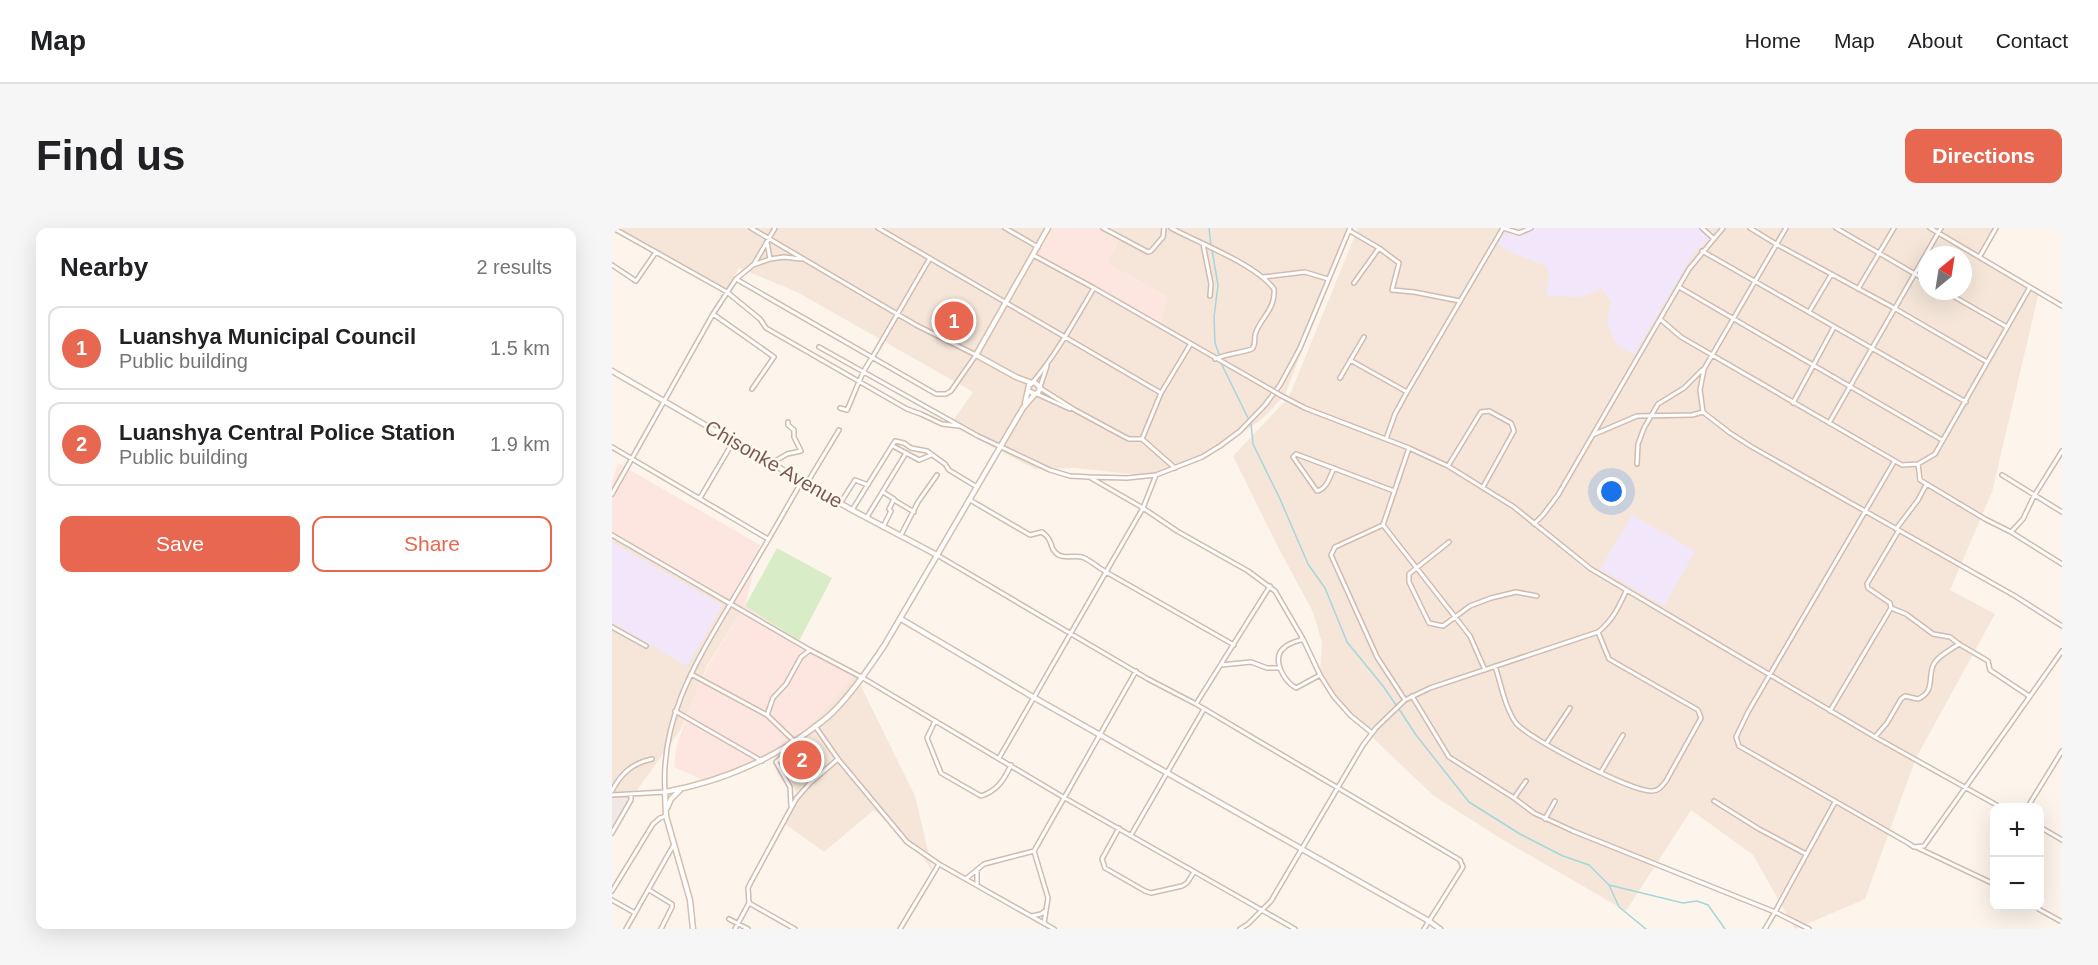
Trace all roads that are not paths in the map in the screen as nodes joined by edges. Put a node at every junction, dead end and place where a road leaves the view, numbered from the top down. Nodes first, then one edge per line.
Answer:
1 (614, 228) edge
2 (751, 228) edge
3 (775, 228) edge
4 (878, 228) edge
5 (1005, 228) edge
6 (1048, 228) edge
7 (1103, 228) edge
8 (1164, 228) edge
9 (1171, 228) edge
10 (1503, 228) edge
11 (1531, 228) edge
12 (1702, 228) edge
13 (1723, 228) edge
14 (1750, 228) edge
15 (1786, 228) edge
16 (1836, 228) edge
17 (1894, 228) edge
18 (1930, 228) edge
19 (1941, 228) edge
20 (1996, 228) edge
21 (1349, 229) edge
22 (1938, 233) junction
23 (1713, 238) junction
24 (768, 240) junction
25 (1203, 244) junction
26 (1776, 244) junction
27 (1038, 247) junction
28 (1379, 248) junction
29 (1702, 251) junction
30 (656, 252) junction
31 (1879, 253) junction
32 (1033, 255) junction
33 (1980, 256) junction
34 (930, 258) junction
35 (770, 259) junction
36 (804, 260) junction
37 (612, 265) edge
38 (753, 265) junction
39 (1914, 274) junction
40 (1831, 275) junction
41 (1918, 276) edge
42 (1261, 277) junction
43 (736, 279) junction
44 (1328, 279) junction
45 (1755, 282) junction
46 (1354, 283) dead end
47 (1678, 287) junction
48 (2030, 287) junction
49 (1094, 288) junction
50 (1858, 289) junction
51 (726, 292) junction
52 (1210, 296) dead end
53 (1960, 300) edge
54 (1460, 301) junction
55 (1005, 303) junction
56 (2062, 306) edge
57 (1894, 308) junction
58 (1809, 312) junction
59 (713, 314) junction
60 (897, 314) junction
61 (1660, 319) junction
62 (1734, 319) junction
63 (1834, 327) junction
64 (2007, 327) junction
65 (1364, 337) dead end
66 (1064, 339) junction
67 (1190, 345) junction
68 (819, 347) dead end
69 (1871, 348) junction
70 (976, 355) junction
71 (1711, 355) junction
72 (872, 358) junction
73 (1215, 359) junction
74 (1350, 360) junction
75 (1987, 362) junction
76 (1047, 365) junction
77 (1814, 365) junction
78 (1704, 369) junction
79 (612, 371) edge
80 (864, 372) junction
81 (1016, 377) junction
82 (1340, 378) dead end
83 (860, 383) junction
84 (1032, 383) junction
85 (1849, 386) junction
86 (1040, 388) junction
87 (752, 389) dead end
88 (1028, 390) junction
89 (1407, 392) junction
90 (1161, 393) junction
91 (1036, 394) junction
92 (663, 400) junction
93 (1966, 402) junction
94 (1793, 403) junction
95 (840, 408) dead end
96 (1023, 408) junction
97 (1075, 410) junction
98 (1703, 412) junction
99 (1650, 416) junction
100 (788, 422) dead end
101 (1829, 423) junction
102 (961, 426) junction
103 (839, 430) dead end
104 (1595, 434) junction
105 (1142, 439) junction
106 (1386, 439) junction
107 (734, 440) junction
108 (1942, 440) junction
109 (893, 446) junction
110 (908, 446) junction
111 (612, 447) edge
112 (1001, 447) junction
113 (1409, 448) junction
114 (2062, 451) edge
115 (905, 452) junction
116 (931, 455) junction
117 (631, 458) junction
118 (1894, 462) junction
119 (772, 463) junction
120 (1637, 464) dead end
121 (1918, 464) junction
122 (1448, 466) junction
123 (1175, 468) junction
124 (1334, 468) junction
125 (937, 475) dead end
126 (1156, 475) junction
127 (2002, 476) dead end
128 (1089, 477) junction
129 (805, 482) junction
130 (887, 483) junction
131 (868, 485) junction
132 (1926, 485) junction
133 (978, 487) junction
134 (1484, 488) junction
135 (1394, 491) junction
136 (612, 494) edge
137 (2034, 496) junction
138 (700, 499) junction
139 (894, 500) junction
140 (970, 500) junction
141 (841, 502) junction
142 (1143, 508) junction
143 (852, 510) junction
144 (1864, 511) junction
145 (914, 512) junction
146 (2062, 512) edge
147 (867, 518) junction
148 (1533, 524) junction
149 (1383, 525) junction
150 (883, 527) junction
151 (1897, 529) junction
152 (2011, 532) junction
153 (772, 533) junction
154 (760, 534) junction
155 (612, 535) edge
156 (900, 537) junction
157 (769, 539) junction
158 (1449, 542) dead end
159 (937, 555) junction
160 (2062, 564) edge
161 (1416, 567) junction
162 (1106, 572) junction
163 (1270, 586) junction
164 (1626, 591) junction
165 (1537, 596) dead end
166 (730, 604) junction
167 (1891, 608) junction
168 (1456, 618) junction
169 (901, 619) junction
170 (2062, 626) edge
171 (612, 627) edge
172 (1598, 632) junction
173 (1070, 633) junction
174 (1303, 639) junction
175 (1959, 644) junction
176 (1234, 645) junction
177 (646, 646) dead end
178 (810, 650) junction
179 (2062, 651) edge
180 (1221, 665) junction
181 (1496, 666) junction
182 (1280, 668) junction
183 (1485, 670) junction
184 (1136, 671) junction
185 (691, 674) junction
186 (1770, 674) junction
187 (1320, 675) junction
188 (863, 678) junction
189 (1412, 696) junction
190 (2030, 696) junction
191 (1033, 697) junction
192 (1405, 699) junction
193 (1196, 704) junction
194 (1570, 708) dead end
195 (1204, 709) junction
196 (675, 711) junction
197 (1830, 711) junction
198 (767, 715) junction
199 (935, 722) junction
200 (815, 726) junction
201 (1372, 733) junction
202 (1100, 734) junction
203 (1623, 735) dead end
204 (1875, 737) junction
205 (794, 741) junction
206 (1546, 744) junction
207 (783, 749) junction
208 (2062, 751) edge
209 (999, 758) junction
210 (652, 759) dead end
211 (838, 759) junction
212 (762, 761) junction
213 (1011, 765) junction
214 (1168, 772) junction
215 (1601, 772) junction
216 (1526, 781) dead end
217 (1337, 787) junction
218 (683, 788) junction
219 (1965, 788) junction
220 (664, 792) junction
221 (612, 793) edge
222 (631, 794) junction
223 (1063, 797) junction
224 (1514, 798) junction
225 (1555, 801) dead end
226 (1714, 801) dead end
227 (1835, 801) junction
228 (1994, 803) edge
229 (2030, 803) edge
230 (790, 810) junction
231 (666, 815) junction
232 (1545, 819) junction
233 (1119, 828) junction
234 (2044, 829) edge
235 (612, 833) edge
236 (1131, 835) junction
237 (2062, 840) edge
238 (673, 846) junction
239 (1914, 847) junction
240 (1301, 848) junction
241 (1034, 851) junction
242 (1806, 854) junction
243 (939, 864) junction
244 (977, 870) junction
245 (1194, 872) junction
246 (966, 878) junction
247 (1990, 882) edge
248 (977, 884) junction
249 (612, 889) edge
250 (648, 890) junction
251 (612, 900) edge
252 (749, 903) junction
253 (1262, 909) junction
254 (1046, 910) junction
255 (2042, 911) edge
256 (1775, 912) junction
257 (635, 913) junction
258 (1032, 916) junction
259 (729, 919) dead end
260 (1429, 921) junction
261 (2062, 922) edge
262 (738, 923) junction
263 (1044, 923) junction
264 (626, 929) edge
265 (661, 929) edge
266 (693, 929) edge
267 (735, 929) edge
268 (748, 929) edge
269 (795, 929) edge
270 (900, 929) edge
271 (1054, 929) edge
272 (1240, 929) edge
273 (1295, 929) edge
274 (1424, 929) edge
275 (1440, 929) edge
276 (1766, 929) edge
277 (1809, 929) edge

1 - 30 street
2 - 24 street
3 - 24 street
4 - 34 street
5 - 27 street
6 - 27 main road
7 - 8 street
9 - 25 street
10 - 11 street
10 - 54 street
12 - 23 street
13 - 23 street
14 - 26 street
15 - 26 street
16 - 31 street
17 - 31 street
18 - 22 street
19 - 22 street
20 - 33 street
21 - 28 street
21 - 44 street
22 - 33 street
22 - 39 street
23 - 29 street
24 - 35 street
24 - 36 street
24 - 38 street
25 - 42 street
25 - 52 street
26 - 40 street
26 - 45 street
27 - 32 main road
28 - 46 street
28 - 54 street
29 - 45 street
29 - 47 street
30 - 37 street
30 - 51 street
31 - 39 street
31 - 50 street
32 - 49 street
32 - 55 main road
33 - 48 street
34 - 55 street
34 - 60 street
35 - 36 street
35 - 38 street
36 - 60 street
38 - 43 street
39 - 41 street
39 - 57 street
40 - 50 street
40 - 58 street
42 - 44 street
42 - 73 street
43 - 51 street
43 - 72 street
44 - 123 street
45 - 58 street
45 - 62 street
47 - 61 street
47 - 62 street
48 - 56 street
48 - 64 street
49 - 66 street
49 - 67 street
50 - 57 street
51 - 59 street
51 - 83 street
53 - 64 street
54 - 89 street
55 - 66 street
55 - 70 main road
57 - 69 street
57 - 75 street
58 - 63 street
59 - 87 street
59 - 92 street
60 - 70 street
60 - 72 street
61 - 71 street
61 - 104 street
62 - 71 street
62 - 77 street
63 - 69 street
63 - 77 street
64 - 75 street
65 - 74 street
66 - 76 street
66 - 90 street
67 - 73 street
67 - 90 street
68 - 80 street
69 - 85 street
69 - 93 street
70 - 72 street
70 - 81 main road
71 - 78 street
71 - 94 street
72 - 80 street
73 - 106 street, bridge
74 - 82 street
74 - 89 street
75 - 93 street
76 - 84 street
76 - 86 street
77 - 85 street
77 - 94 street
78 - 98 street
78 - 99 street
79 - 92 main road, Chisonke Avenue
80 - 83 street
80 - 102 street
81 - 84 main road
81 - 88 main road
83 - 95 street
83 - 102 street
84 - 86 main road
84 - 88 main road
85 - 101 street
85 - 108 street
86 - 91 main road
86 - 97 street
88 - 91 main road
88 - 96 main road
89 - 106 street
90 - 105 street
91 - 96 main road
91 - 97 street
92 - 107 main road, Chisonke Avenue
92 - 117 street
93 - 108 street
94 - 101 street
96 - 112 main road
97 - 105 street
98 - 99 street
98 - 144 street
99 - 104 street
99 - 120 street
100 - 119 street
101 - 118 street
102 - 112 street
103 - 129 street
104 - 148 street
105 - 123 street
106 - 113 street
107 - 119 main road, Chisonke Avenue
107 - 138 street
108 - 121 street
109 - 110 street
109 - 115 street
109 - 131 street
110 - 115 street
110 - 116 street
111 - 117 street
112 - 128 street
112 - 133 main road
113 - 122 street
113 - 135 street
114 - 137 street
115 - 116 street
115 - 130 street
116 - 133 street
117 - 136 street
117 - 138 street
118 - 121 street
118 - 144 street
119 - 129 main road, Chisonke Avenue
121 - 132 street
122 - 134 street
122 - 134 street
123 - 126 street
124 - 124 street
124 - 135 street
125 - 145 street
126 - 128 street
126 - 142 street
127 - 137 street
128 - 142 street
129 - 141 main road, Chisonke Avenue
129 - 153 street
130 - 139 street
130 - 147 street
131 - 141 street
131 - 143 street
132 - 151 street
132 - 152 street
133 - 140 main road
134 - 148 street
135 - 149 street
137 - 146 street
137 - 152 street
138 - 154 street
139 - 145 street
139 - 150 street
140 - 159 main road
140 - 162 street
141 - 143 main road, Chisonke Avenue
142 - 162 street
142 - 163 street
143 - 147 main road, Chisonke Avenue
144 - 151 street
144 - 186 street
145 - 156 street
147 - 150 main road, Chisonke Avenue
148 - 164 street
149 - 161 street
149 - 192 street
150 - 156 main road, Chisonke Avenue
151 - 167 street
151 - 170 street
152 - 160 street
153 - 154 street
153 - 157 street
154 - 157 street
155 - 166 street
156 - 159 main road, Chisonke Avenue
157 - 166 street
158 - 161 street
159 - 169 main road
159 - 173 street
161 - 168 street
161 - 168 street
162 - 173 street
162 - 176 street
163 - 174 street
163 - 176 street
164 - 172 street
164 - 186 street
165 - 168 street
166 - 178 street
166 - 185 street
167 - 175 street
167 - 197 street
168 - 183 street
169 - 188 main road
169 - 191 main road
171 - 177 street
172 - 181 street
172 - 215 street
173 - 184 street
173 - 191 street
174 - 182 street
174 - 187 street
175 - 190 street
175 - 204 street
176 - 180 street
178 - 188 street
178 - 198 street
179 - 190 street
180 - 182 street
180 - 193 street
181 - 183 street
181 - 206 street
182 - 187 street
183 - 189 street
184 - 193 street
184 - 202 street
185 - 196 street
185 - 198 street
186 - 197 street
186 - 227 street
187 - 201 street
188 - 199 street
188 - 200 main road
189 - 192 street
189 - 224 street
190 - 219 street
191 - 202 main road
191 - 209 street
192 - 201 street
193 - 195 street
194 - 206 street
195 - 214 street
195 - 217 street
196 - 212 street
196 - 220 street
197 - 204 street
198 - 205 street
199 - 209 street
199 - 213 street
200 - 205 main road
200 - 211 street
201 - 217 street
202 - 214 main road
202 - 223 street
203 - 215 street
204 - 219 street
205 - 207 main road
206 - 215 street
207 - 212 main road
207 - 230 street
208 - 229 street
209 - 213 street
210 - 221 street
211 - 230 street
211 - 243 street
212 - 218 main road
213 - 223 street
214 - 236 street
214 - 240 main road
216 - 224 street
217 - 240 street
217 - 260 street
218 - 220 main road
218 - 231 main road
219 - 228 street
219 - 239 street
220 - 222 street
220 - 231 main road
221 - 222 street
222 - 235 street
223 - 233 street
223 - 241 street
224 - 232 street
225 - 232 street
226 - 242 street
227 - 239 street
227 - 242 street
230 - 252 street
231 - 238 main road
231 - 249 street
232 - 256 street
233 - 236 street
233 - 245 street
234 - 237 street
236 - 245 street
238 - 250 street
238 - 266 main road
239 - 247 street
240 - 253 street
240 - 260 main road
241 - 244 street
241 - 254 street
242 - 256 street
243 - 246 street
243 - 270 street
244 - 246 street
244 - 248 street
245 - 253 street
246 - 248 street
248 - 258 street
250 - 257 street
250 - 265 street
251 - 257 street
252 - 262 street
252 - 269 street
253 - 272 street
253 - 273 street
254 - 258 street
254 - 263 street
255 - 261 street
256 - 276 street
256 - 277 street
257 - 264 street
258 - 263 street
259 - 262 street
260 - 274 street
260 - 275 main road
262 - 267 street
262 - 268 street
263 - 271 street

